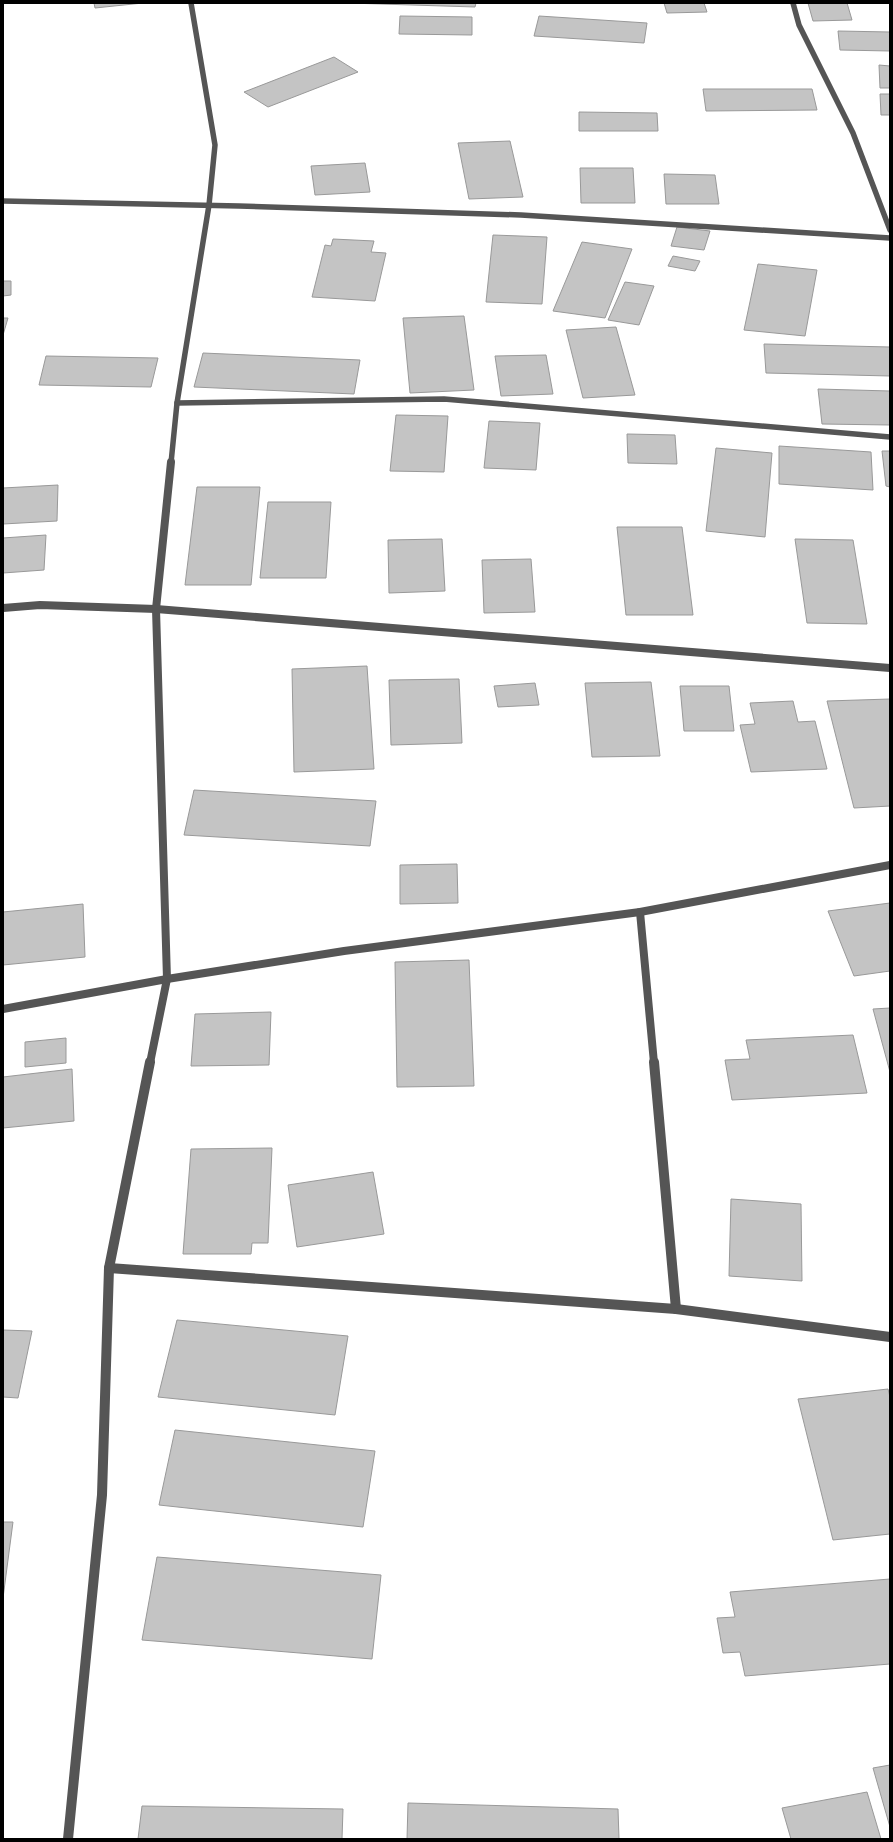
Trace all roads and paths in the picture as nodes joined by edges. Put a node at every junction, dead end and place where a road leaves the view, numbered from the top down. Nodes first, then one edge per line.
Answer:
1 (191, 3) edge
2 (793, 3) edge
3 (3, 201) edge
4 (209, 205) junction
5 (890, 230) edge
6 (890, 238) edge
7 (178, 403) junction
8 (890, 437) edge
9 (3, 608) edge
10 (156, 609) junction
11 (890, 668) edge
12 (890, 865) edge
13 (640, 912) junction
14 (168, 979) junction
15 (3, 1009) edge
16 (109, 1268) junction
17 (676, 1309) junction
18 (890, 1337) edge
19 (68, 1839) edge

1 - 4 street
2 - 5 street
3 - 4 street
4 - 6 street
4 - 7 street
7 - 8 street
7 - 10 street
9 - 10 street
10 - 11 street
10 - 14 street
12 - 13 street
13 - 14 street
13 - 17 street
14 - 15 street
14 - 16 street
16 - 17 street
16 - 19 street
17 - 18 street

